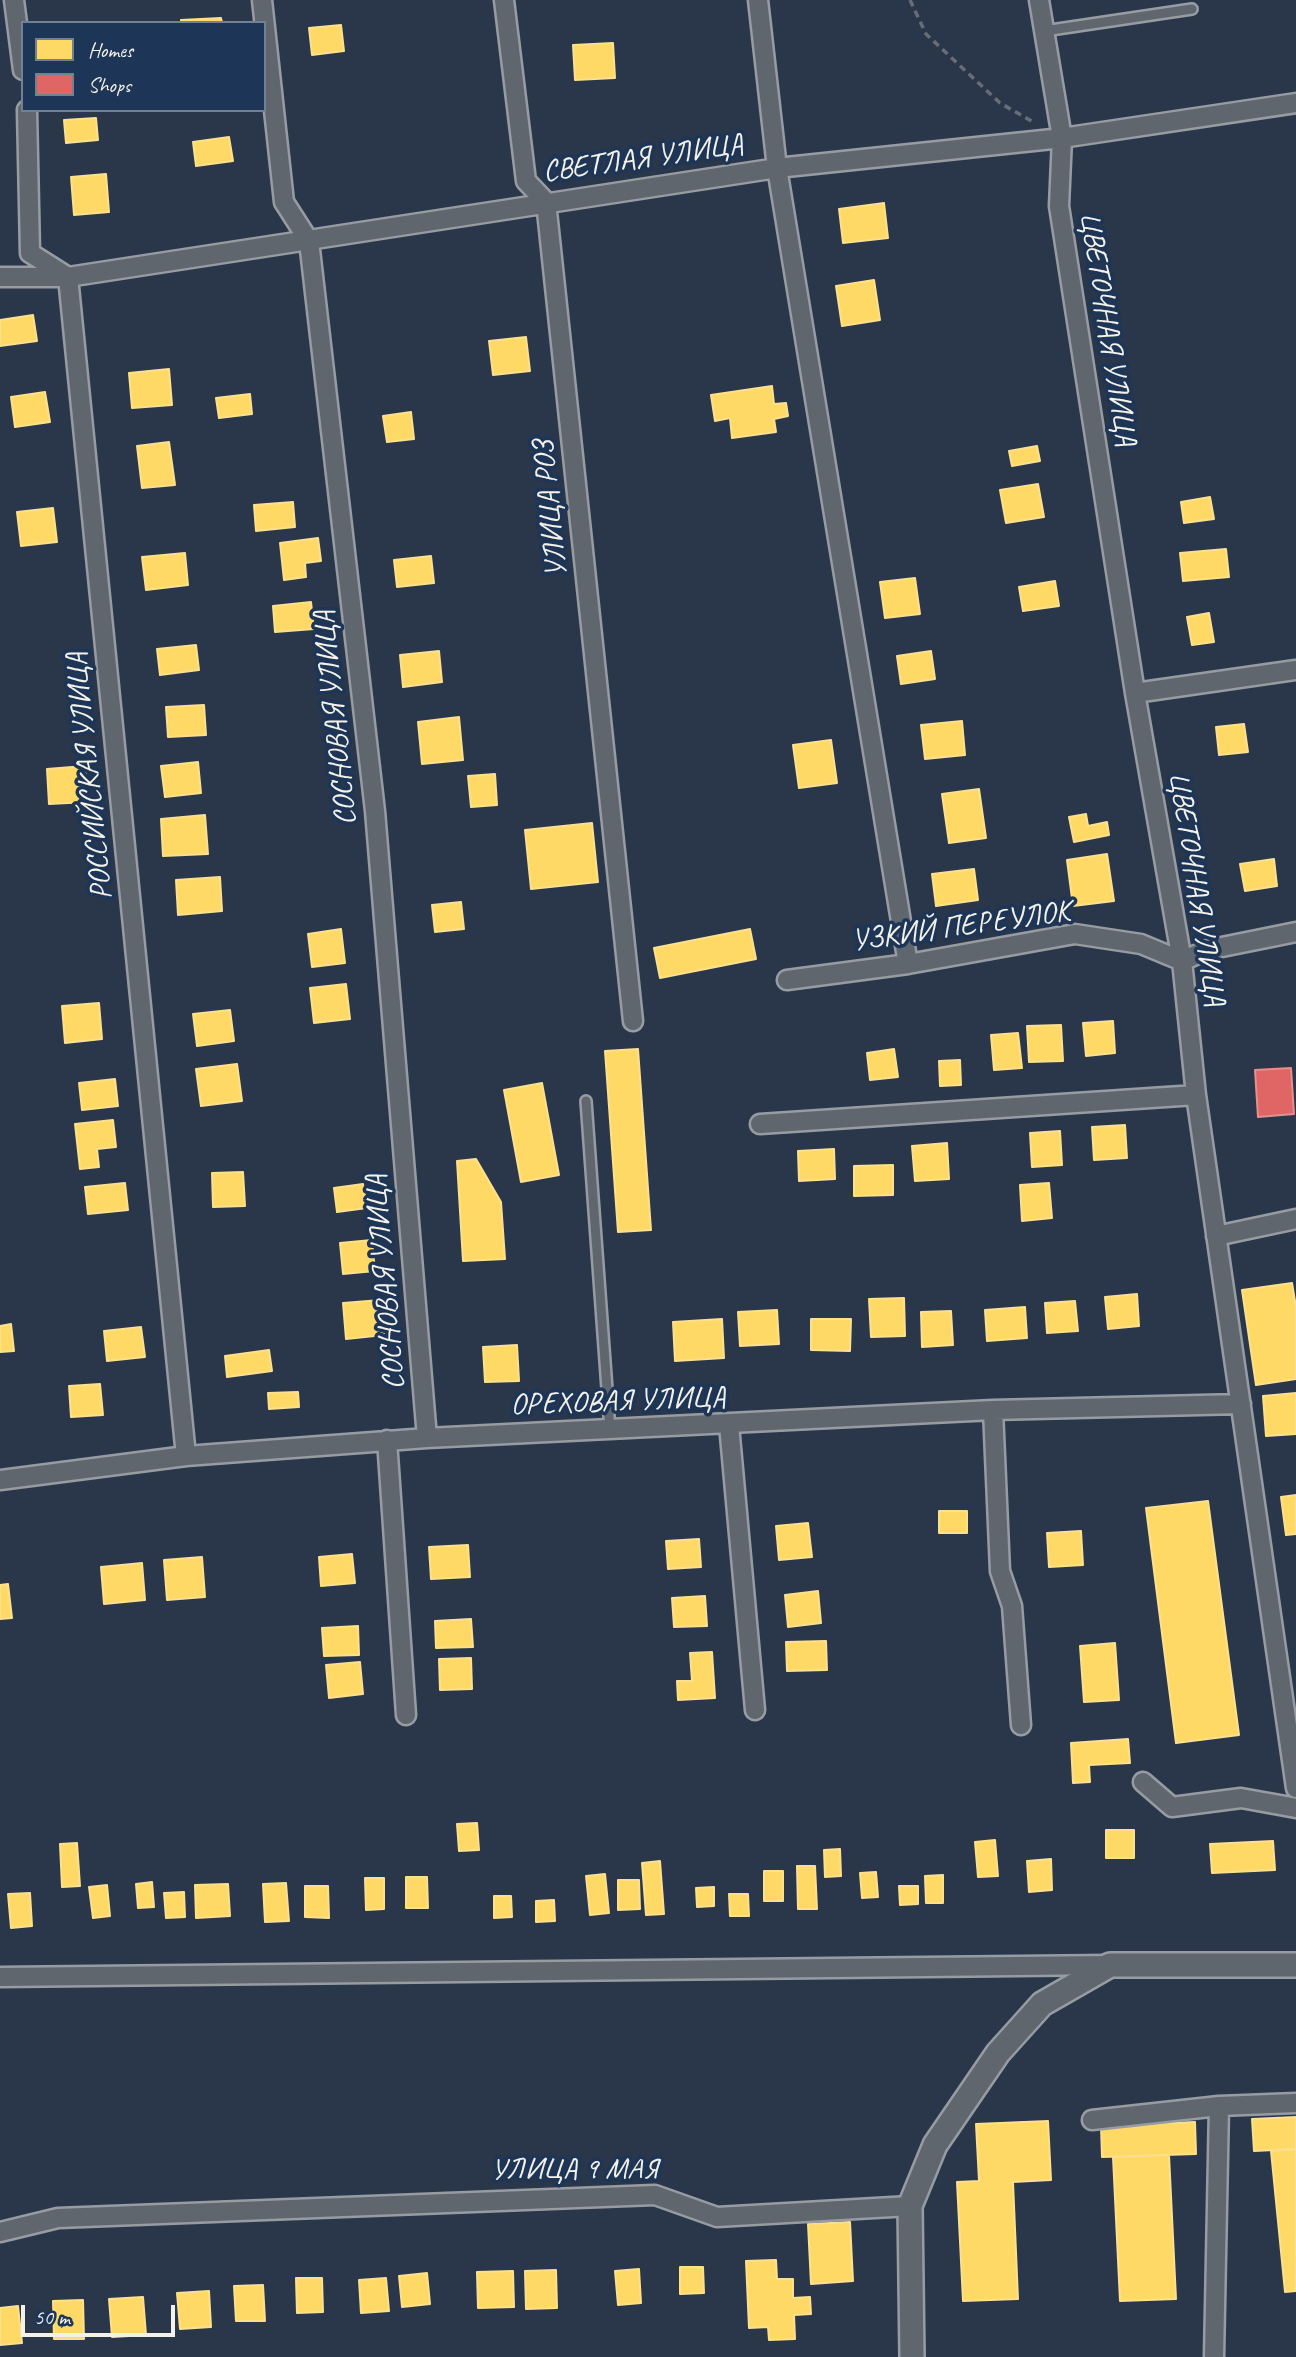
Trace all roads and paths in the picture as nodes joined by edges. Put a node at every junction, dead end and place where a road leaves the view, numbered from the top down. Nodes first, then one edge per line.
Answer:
1 (15, 0) edge
2 (262, 0) edge
3 (504, 0) edge
4 (758, 0) edge
5 (910, 0) edge
6 (1039, 0) edge
7 (1192, 9) dead end
8 (264, 21) edge
9 (1044, 31) junction
10 (266, 37) edge
11 (21, 52) edge
12 (1296, 103) edge
13 (27, 112) edge
14 (1062, 138) junction
15 (777, 168) junction
16 (546, 202) junction
17 (309, 241) junction
18 (68, 276) junction
19 (0, 277) edge
20 (1296, 670) edge
21 (1135, 693) junction
22 (1296, 932) edge
23 (1182, 961) junction
24 (908, 964) junction
25 (786, 980) dead end
26 (633, 1021) dead end
27 (1196, 1095) junction
28 (586, 1101) dead end
29 (760, 1124) dead end
30 (1296, 1219) edge
31 (1216, 1236) junction
32 (1241, 1404) junction
33 (993, 1410) junction
34 (729, 1425) junction
35 (610, 1430) junction
36 (427, 1438) junction
37 (387, 1440) junction
38 (186, 1456) junction
39 (0, 1480) edge
40 (755, 1710) dead end
41 (406, 1714) dead end
42 (1021, 1726) dead end
43 (1143, 1782) dead end
44 (1296, 1788) edge
45 (1296, 1808) edge
46 (1110, 1965) junction
47 (1296, 1965) edge
48 (0, 1977) edge
49 (1296, 2103) edge
50 (1219, 2106) junction
51 (1092, 2120) dead end
52 (910, 2206) junction
53 (0, 2232) edge
54 (912, 2357) edge
55 (1214, 2357) edge

1 - 11 street
2 - 8 street, СОСНОВАЯ УЛИЦА
3 - 16 street
4 - 15 street
5 - 14 path
6 - 9 street, ЦВЕТОЧНАЯ УЛИЦА
7 - 9 lane
9 - 14 street, ЦВЕТОЧНАЯ УЛИЦА
10 - 17 street, СОСНОВАЯ УЛИЦА
12 - 14 street, СВЕТЛАЯ УЛИЦА
13 - 18 street
14 - 15 street, СВЕТЛАЯ УЛИЦА
14 - 21 street, ЦВЕТОЧНАЯ УЛИЦА
15 - 16 street, СВЕТЛАЯ УЛИЦА
15 - 24 street
16 - 17 street, СВЕТЛАЯ УЛИЦА
16 - 26 street, УЛИЦА РОЗ
17 - 18 street, СВЕТЛАЯ УЛИЦА
17 - 36 street, СОСНОВАЯ УЛИЦА
18 - 19 street, СВЕТЛАЯ УЛИЦА
18 - 38 street, РОССИЙСКАЯ УЛИЦА
20 - 21 street
21 - 23 street, ЦВЕТОЧНАЯ УЛИЦА
22 - 23 street
23 - 24 street, УЗКИЙ ПЕРЕУЛОК
23 - 27 street, ЦВЕТОЧНАЯ УЛИЦА
24 - 25 street, УЗКИЙ ПЕРЕУЛОК
27 - 29 street
27 - 31 street, ЦВЕТОЧНАЯ УЛИЦА
28 - 35 lane
30 - 31 street
31 - 32 street, ЦВЕТОЧНАЯ УЛИЦА
32 - 33 street, ОРЕХОВАЯ УЛИЦА
32 - 44 street, ЦВЕТОЧНАЯ УЛИЦА
33 - 34 street, ОРЕХОВАЯ УЛИЦА
33 - 42 street
34 - 35 street, ОРЕХОВАЯ УЛИЦА
34 - 40 street
35 - 36 street, ОРЕХОВАЯ УЛИЦА
36 - 37 street, ОРЕХОВАЯ УЛИЦА
37 - 38 street, ОРЕХОВАЯ УЛИЦА
37 - 41 street
38 - 39 street, ОРЕХОВАЯ УЛИЦА
43 - 45 street
46 - 47 street
46 - 48 street
46 - 52 street
49 - 50 street
50 - 51 street
50 - 55 street
52 - 53 street, УЛИЦА 9 МАЯ
52 - 54 street

